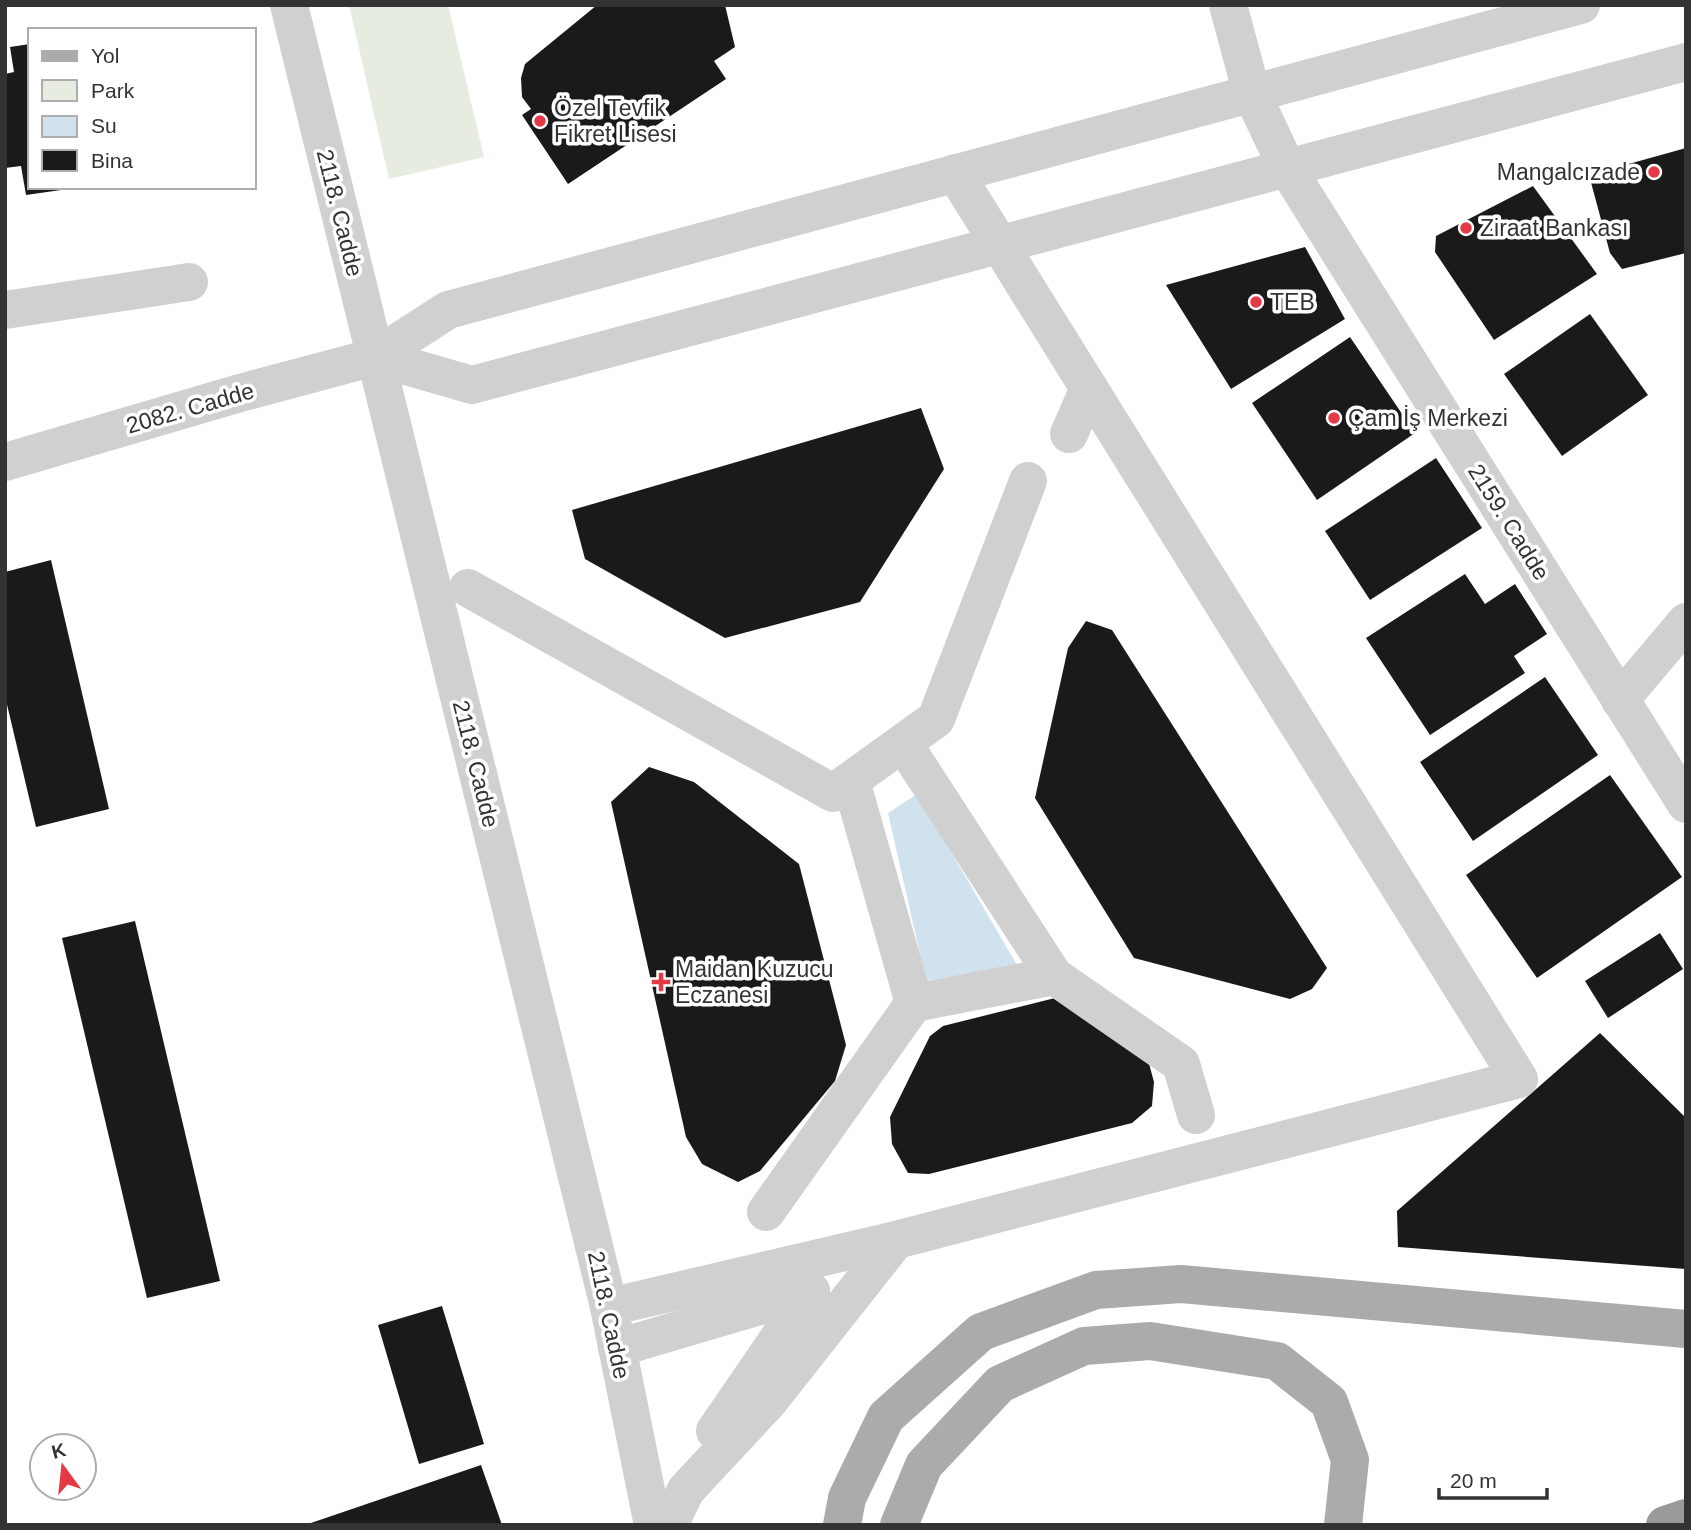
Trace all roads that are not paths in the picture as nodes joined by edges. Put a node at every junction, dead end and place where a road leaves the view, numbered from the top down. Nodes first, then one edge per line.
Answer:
1 (289, 5) edge
2 (1227, 5) edge
3 (1581, 5) edge
4 (1686, 62) edge
5 (1252, 94) junction
6 (1287, 168) junction
7 (955, 173) junction
8 (1000, 245) junction
9 (189, 282) dead end
10 (5, 310) edge
11 (376, 357) junction
12 (1089, 388) junction
13 (1069, 434) dead end
14 (5, 462) edge
15 (1028, 481) dead end
16 (468, 589) dead end
17 (1686, 622) edge
18 (1620, 700) junction
19 (903, 743) junction
20 (851, 780) junction
21 (1686, 804) edge
22 (1054, 976) junction
23 (914, 1003) junction
24 (1196, 1115) dead end
25 (766, 1212) dead end
26 (896, 1240) junction
27 (609, 1307) junction
28 (1686, 1329) edge
29 (617, 1348) junction
30 (686, 1490) junction
31 (1686, 1518) edge
32 (653, 1525) edge
33 (669, 1525) edge
34 (842, 1525) edge
35 (899, 1525) edge
36 (1343, 1525) edge
37 (1665, 1525) edge

1 - 11 street, 2118. Cadde
2 - 5 street, 2159. Cadde
3 - 5 street
4 - 6 street
5 - 6 street, 2159. Cadde
5 - 7 street
6 - 8 street
6 - 18 street, 2159. Cadde
7 - 8 street
7 - 11 street
8 - 11 street
8 - 12 street
9 - 10 street
11 - 14 street, 2082. Cadde
11 - 27 street, 2118. Cadde
12 - 13 street
12 - 26 street
15 - 19 street
16 - 20 street
17 - 18 street
18 - 21 street, 2159. Cadde
19 - 20 street
19 - 22 street
20 - 23 street
22 - 23 street
22 - 24 street
23 - 25 street
26 - 27 street
26 - 30 street
27 - 29 street, 2118. Cadde
28 - 34 main road
29 - 30 street
29 - 32 street, 2118. Cadde
30 - 33 street
31 - 37 highway
35 - 36 main road

